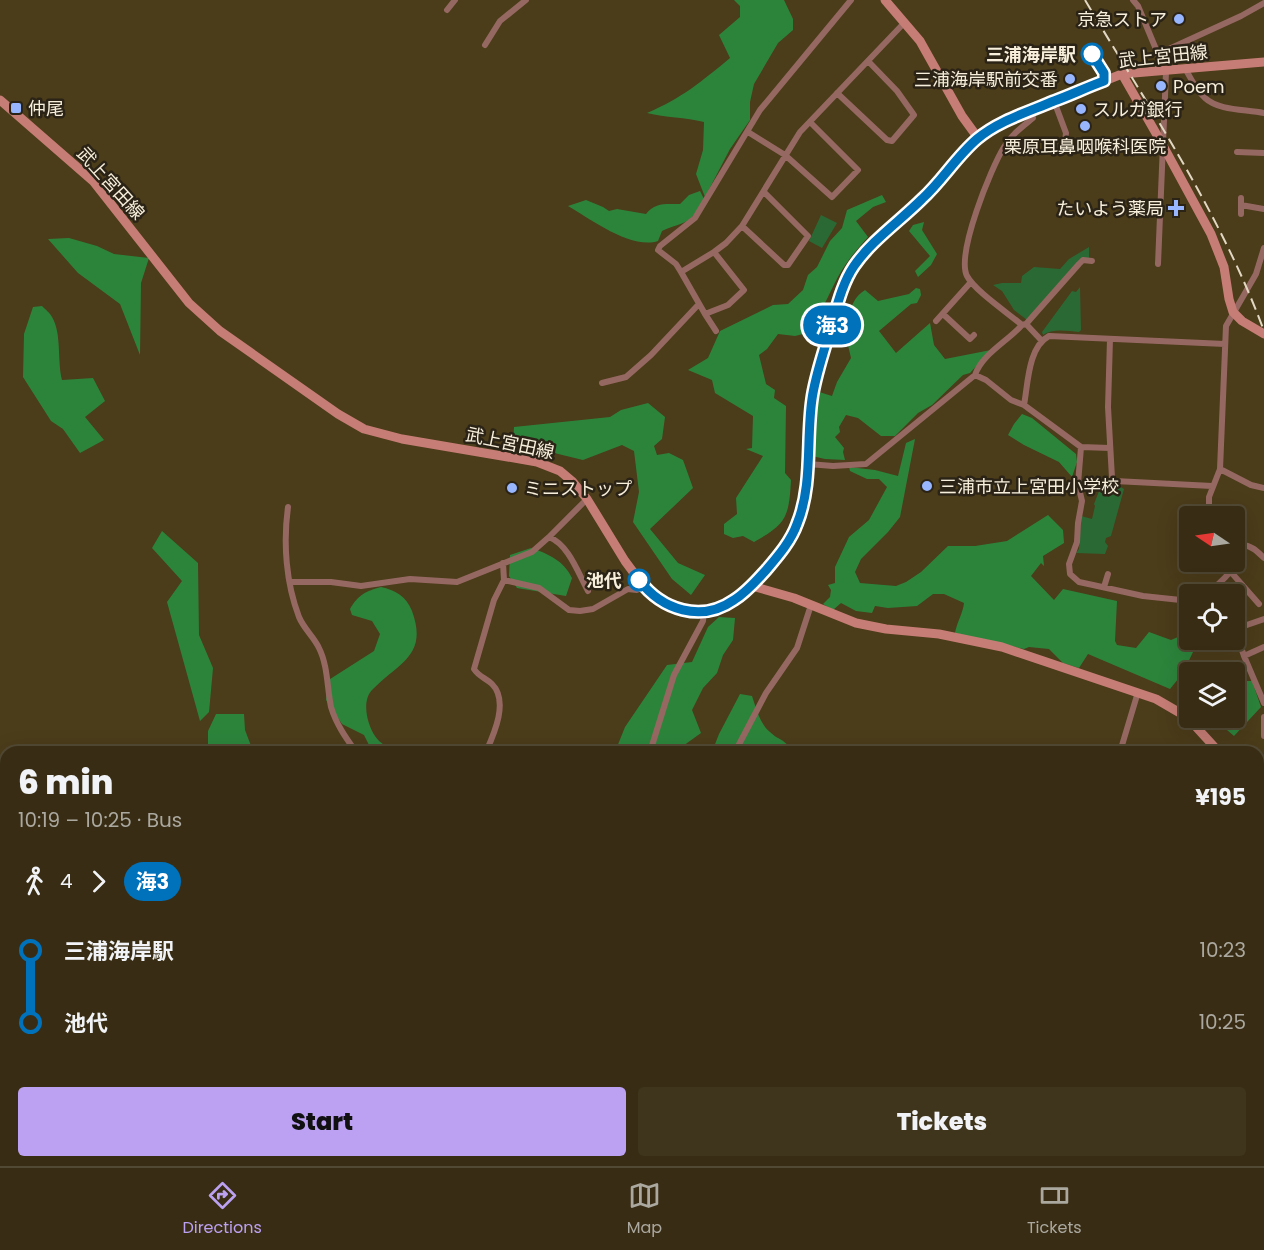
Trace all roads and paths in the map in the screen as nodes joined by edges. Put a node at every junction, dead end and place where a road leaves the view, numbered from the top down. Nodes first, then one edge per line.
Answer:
1 (456, 0) edge
2 (526, 0) edge
3 (851, 0) edge
4 (885, 0) edge
5 (1133, 0) edge
6 (1264, 3) edge
7 (447, 10) dead end
8 (905, 22) junction
9 (485, 45) dead end
10 (1158, 54) junction
11 (868, 61) junction
12 (1264, 62) edge
13 (1186, 70) junction
14 (1162, 72) junction
15 (1122, 74) junction
16 (837, 93) junction
17 (1054, 101) junction
18 (2, 106) edge
19 (1031, 110) junction
20 (1264, 113) edge
21 (810, 122) junction
22 (748, 132) junction
23 (978, 138) junction
24 (1065, 141) dead end
25 (1164, 147) junction
26 (1237, 152) dead end
27 (1264, 153) edge
28 (785, 155) junction
29 (764, 192) junction
30 (1241, 198) dead end
31 (1241, 205) junction
32 (1264, 208) edge
33 (1240, 214) dead end
34 (742, 226) junction
35 (1264, 248) edge
36 (714, 252) junction
37 (1092, 261) dead end
38 (1158, 264) dead end
39 (681, 272) junction
40 (972, 282) junction
41 (698, 305) junction
42 (1233, 312) junction
43 (705, 314) junction
44 (943, 314) junction
45 (936, 321) dead end
46 (1024, 325) junction
47 (716, 331) dead end
48 (1264, 333) edge
49 (974, 335) dead end
50 (1110, 339) junction
51 (1042, 341) junction
52 (1225, 344) junction
53 (975, 375) junction
54 (602, 383) dead end
55 (1024, 405) junction
56 (1081, 447) junction
57 (1110, 448) junction
58 (808, 464) junction
59 (1220, 469) junction
60 (1212, 486) junction
61 (1264, 488) edge
62 (587, 499) junction
63 (1210, 506) edge
64 (288, 507) dead end
65 (549, 537) junction
66 (1245, 545) edge
67 (1264, 558) edge
68 (503, 564) junction
69 (1230, 572) joint
70 (1108, 574) dead end
71 (504, 580) junction
72 (290, 582) junction
73 (1218, 584) edge
74 (644, 586) junction
75 (752, 586) junction
76 (1104, 587) junction
77 (588, 591) dead end
78 (1179, 600) edge
79 (1259, 604) dead end
80 (811, 605) junction
81 (704, 612) junction
82 (1264, 619) edge
83 (1245, 625) edge
84 (1264, 647) edge
85 (1242, 650) edge
86 (1244, 656) junction
87 (1138, 692) junction
88 (1264, 704) edge
89 (1264, 717) edge
90 (1264, 736) edge
91 (352, 746) edge
92 (488, 746) edge
93 (652, 746) edge
94 (738, 746) edge
95 (1122, 746) edge
96 (1214, 746) edge

1 - 7 street
2 - 9 street
3 - 22 street
4 - 8 main road
5 - 10 street
6 - 10 street
8 - 11 street
8 - 23 main road
10 - 14 street
11 - 16 street
11 - 16 street
12 - 13 main road, 武上宮田線
13 - 14 main road, 武上宮田線
13 - 20 street
14 - 15 main road, 武上宮田線
14 - 25 street
15 - 17 main road, 武上宮田線
15 - 25 main road
16 - 21 street
17 - 19 main road, 武上宮田線
17 - 24 street
18 - 62 main road, 武上宮田線
19 - 23 main road, 武上宮田線
19 - 40 street
21 - 28 street
21 - 28 street
22 - 28 street
22 - 39 street
23 - 58 main road, 武上宮田線
25 - 38 street
25 - 42 main road
26 - 27 street
28 - 29 street
29 - 34 street
29 - 34 street
30 - 31 street
31 - 32 street
31 - 33 street
34 - 36 street
35 - 42 street
36 - 39 street
36 - 43 street
37 - 46 street
39 - 41 street
40 - 44 street
40 - 46 street
41 - 43 street
41 - 54 street
42 - 48 main road
42 - 52 street
43 - 47 street
44 - 45 street
44 - 49 street
46 - 51 street
46 - 53 street
50 - 51 street
50 - 52 street
50 - 57 street
51 - 55 street
52 - 59 street
53 - 55 street
53 - 58 street
55 - 56 street
56 - 57 street
56 - 76 street
57 - 60 street
58 - 75 main road, 武上宮田線
59 - 60 street
59 - 61 street
60 - 63 street
62 - 65 street
62 - 74 main road, 武上宮田線
64 - 72 street
65 - 68 street
65 - 77 street
66 - 67 street
68 - 71 street
68 - 72 street
69 - 73 street
69 - 79 street
70 - 76 street
71 - 74 street
71 - 92 street
72 - 91 street
74 - 81 main road, 武上宮田線
75 - 80 main road
75 - 81 main road, 武上宮田線
76 - 78 street
80 - 87 main road
80 - 94 street
81 - 93 street
82 - 83 street
84 - 86 street
85 - 86 street
86 - 88 street
87 - 95 street
87 - 96 main road
89 - 90 street

